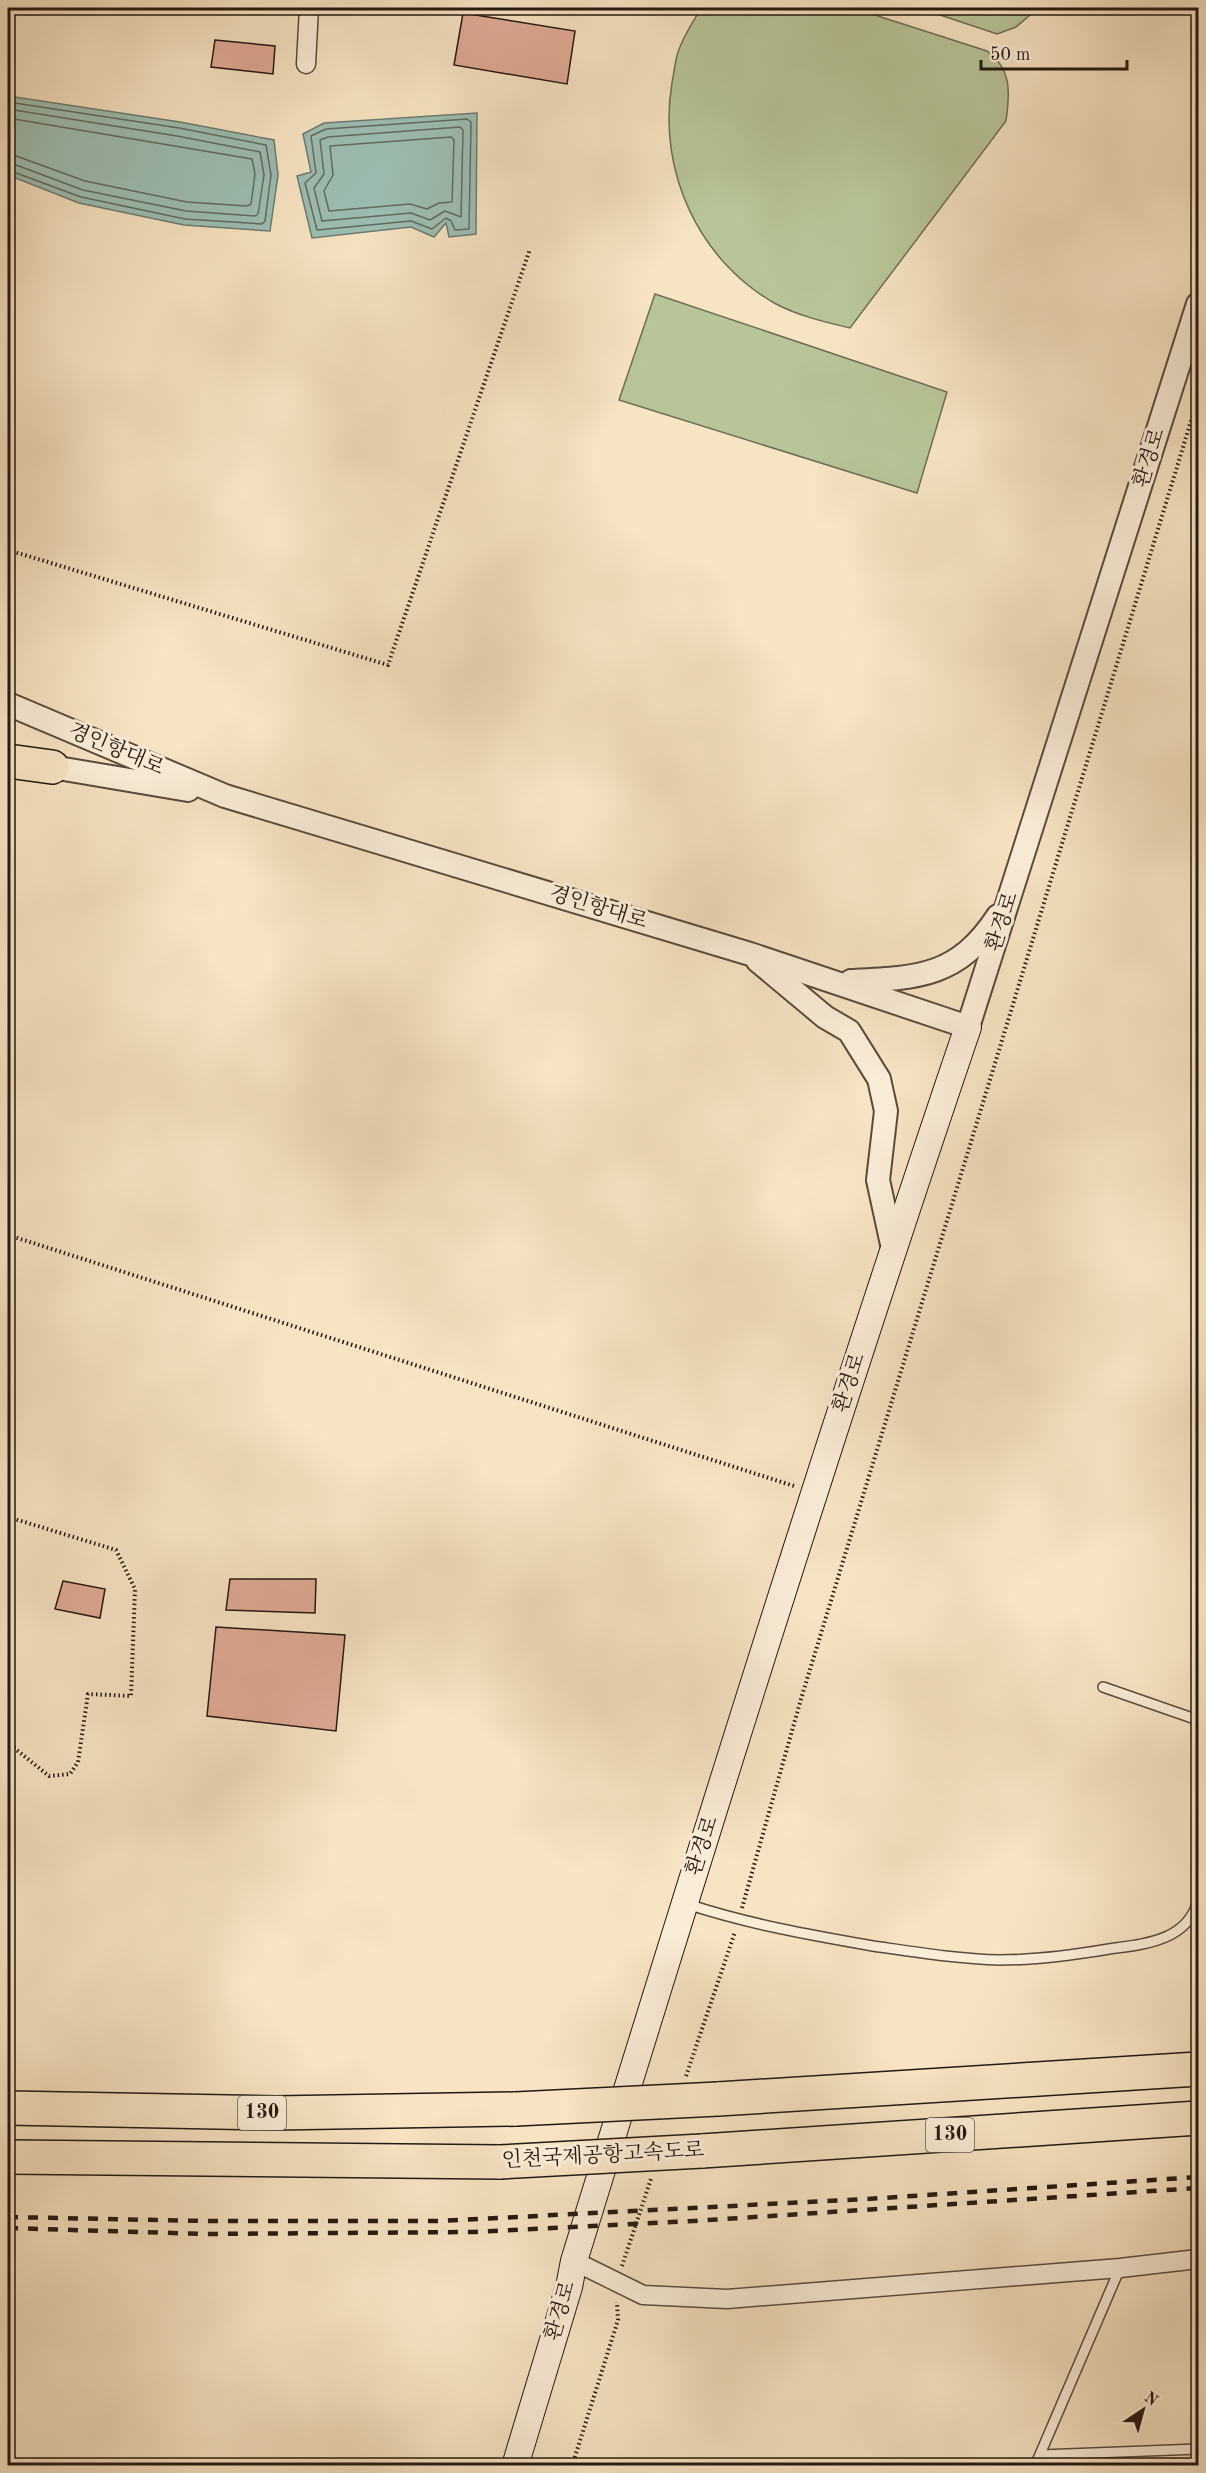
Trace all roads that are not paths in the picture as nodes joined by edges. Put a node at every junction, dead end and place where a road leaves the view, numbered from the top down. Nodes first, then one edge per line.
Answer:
1 (309, 8) edge
2 (306, 64) dead end
3 (1198, 304) edge
4 (8, 704) edge
5 (8, 750) edge
6 (8, 760) edge
7 (52, 767) junction
8 (225, 796) junction
9 (1027, 848) junction
10 (750, 954) junction
11 (837, 982) junction
12 (968, 1027) junction
13 (893, 1249) junction
14 (1103, 1687) dead end
15 (1198, 1720) edge
16 (1198, 1901) edge
17 (684, 1904) junction
18 (1196, 1914) edge
19 (1198, 2069) edge
20 (8, 2108) edge
21 (1198, 2118) edge
22 (8, 2157) edge
23 (1198, 2259) edge
24 (574, 2261) junction
25 (1120, 2268) junction
26 (1198, 2449) edge
27 (1041, 2455) junction
28 (515, 2466) edge
29 (1035, 2466) edge

1 - 2 street
3 - 9 street, 환경로
4 - 8 street, 경인항대로
5 - 7 street, 경인항대로
6 - 7 highway
7 - 8 street, 경인항대로
8 - 10 street, 경인항대로
9 - 11 street
9 - 12 street, 환경로
10 - 11 street, 경인항대로
10 - 13 street
11 - 12 street, 경인항대로
12 - 13 main road, 환경로
13 - 17 main road, 환경로
14 - 15 lane
16 - 18 lane
17 - 18 lane
17 - 24 main road, 환경로
19 - 20 highway, 130, bridge
21 - 22 highway, 인천국제공항고속도로 / 130, bridge
23 - 25 street
24 - 25 street
24 - 28 main road, 환경로
25 - 27 lane
26 - 27 lane
27 - 29 lane

